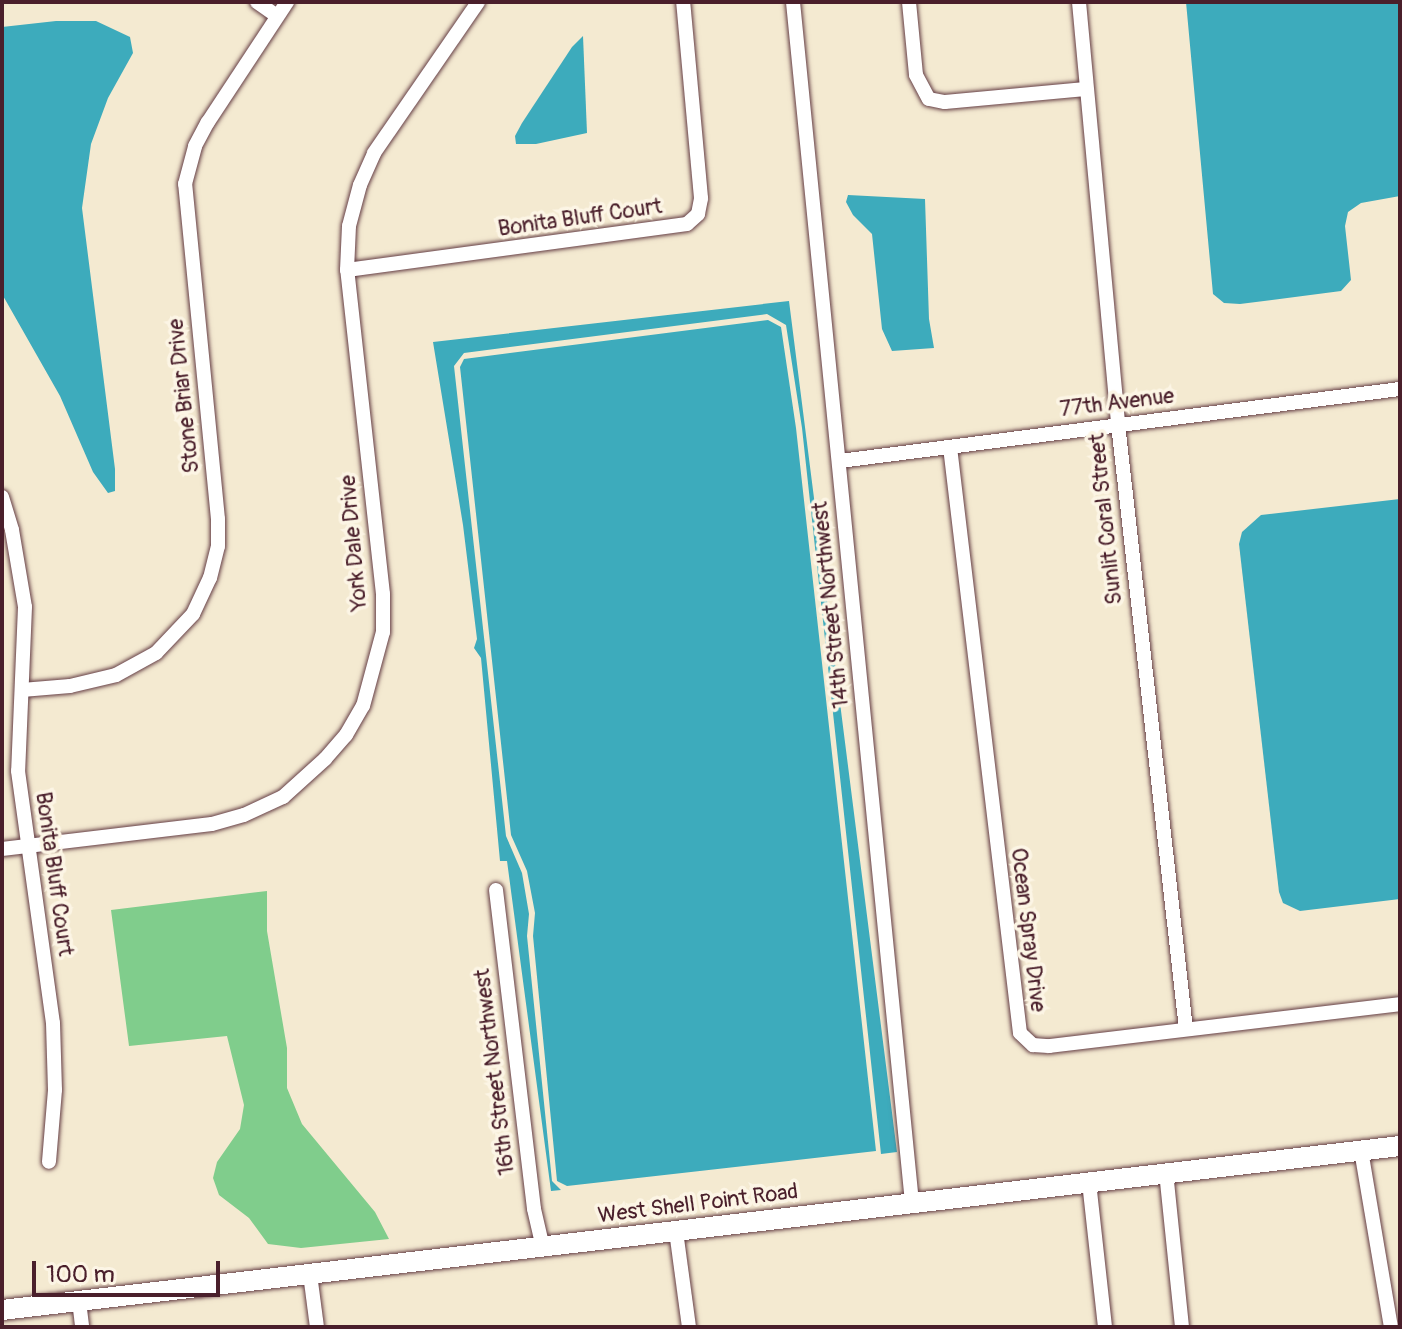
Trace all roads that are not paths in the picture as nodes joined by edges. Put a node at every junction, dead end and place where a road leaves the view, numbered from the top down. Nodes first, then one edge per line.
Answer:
1 (257, 2) edge
2 (287, 2) edge
3 (478, 2) edge
4 (683, 2) edge
5 (793, 2) edge
6 (909, 2) edge
7 (1079, 2) edge
8 (277, 16) junction
9 (1085, 89) junction
10 (347, 270) junction
11 (1400, 389) edge
12 (1118, 424) junction
13 (950, 447) junction
14 (840, 461) junction
15 (2, 497) edge
16 (22, 690) junction
17 (27, 846) junction
18 (2, 849) edge
19 (496, 890) dead end
20 (1400, 1004) edge
21 (1186, 1029) junction
22 (1400, 1146) edge
23 (1361, 1150) junction
24 (49, 1162) dead end
25 (1166, 1172) junction
26 (1089, 1182) junction
27 (912, 1203) junction
28 (676, 1231) junction
29 (543, 1247) junction
30 (310, 1274) junction
31 (79, 1301) junction
32 (2, 1310) edge
33 (82, 1327) edge
34 (317, 1327) edge
35 (689, 1327) edge
36 (1105, 1327) edge
37 (1182, 1327) edge
38 (1391, 1327) edge

1 - 8 street
2 - 8 street, Stone Briar Drive
3 - 10 street, York Dale Drive
4 - 10 street, Bonita Bluff Court
5 - 14 street, 14th Street Northwest
6 - 9 street
7 - 9 street, Sunlit Coral Street
8 - 16 street, Stone Briar Drive
9 - 12 street, Sunlit Coral Street
10 - 17 street, York Dale Drive
11 - 12 street, 77th Avenue
12 - 13 street, 77th Avenue
12 - 21 street, Sunlit Coral Street
13 - 14 street, 77th Avenue
13 - 21 street, Ocean Spray Drive
14 - 27 street, 14th Street Northwest
15 - 16 street, Bonita Bluff Court
16 - 17 street, Bonita Bluff Court
17 - 18 street, York Dale Drive
17 - 24 street, Bonita Bluff Court
19 - 29 street, 16th Street Northwest
20 - 21 street, Ocean Spray Drive
22 - 23 street, West Shell Point Road
23 - 25 street, West Shell Point Road
23 - 38 street
25 - 26 street, West Shell Point Road
25 - 37 street
26 - 27 street, West Shell Point Road
26 - 36 street
27 - 28 street, West Shell Point Road
28 - 29 street, West Shell Point Road
28 - 35 street
29 - 30 street, West Shell Point Road
30 - 31 street, West Shell Point Road
30 - 34 street
31 - 32 street, West Shell Point Road
31 - 33 street

